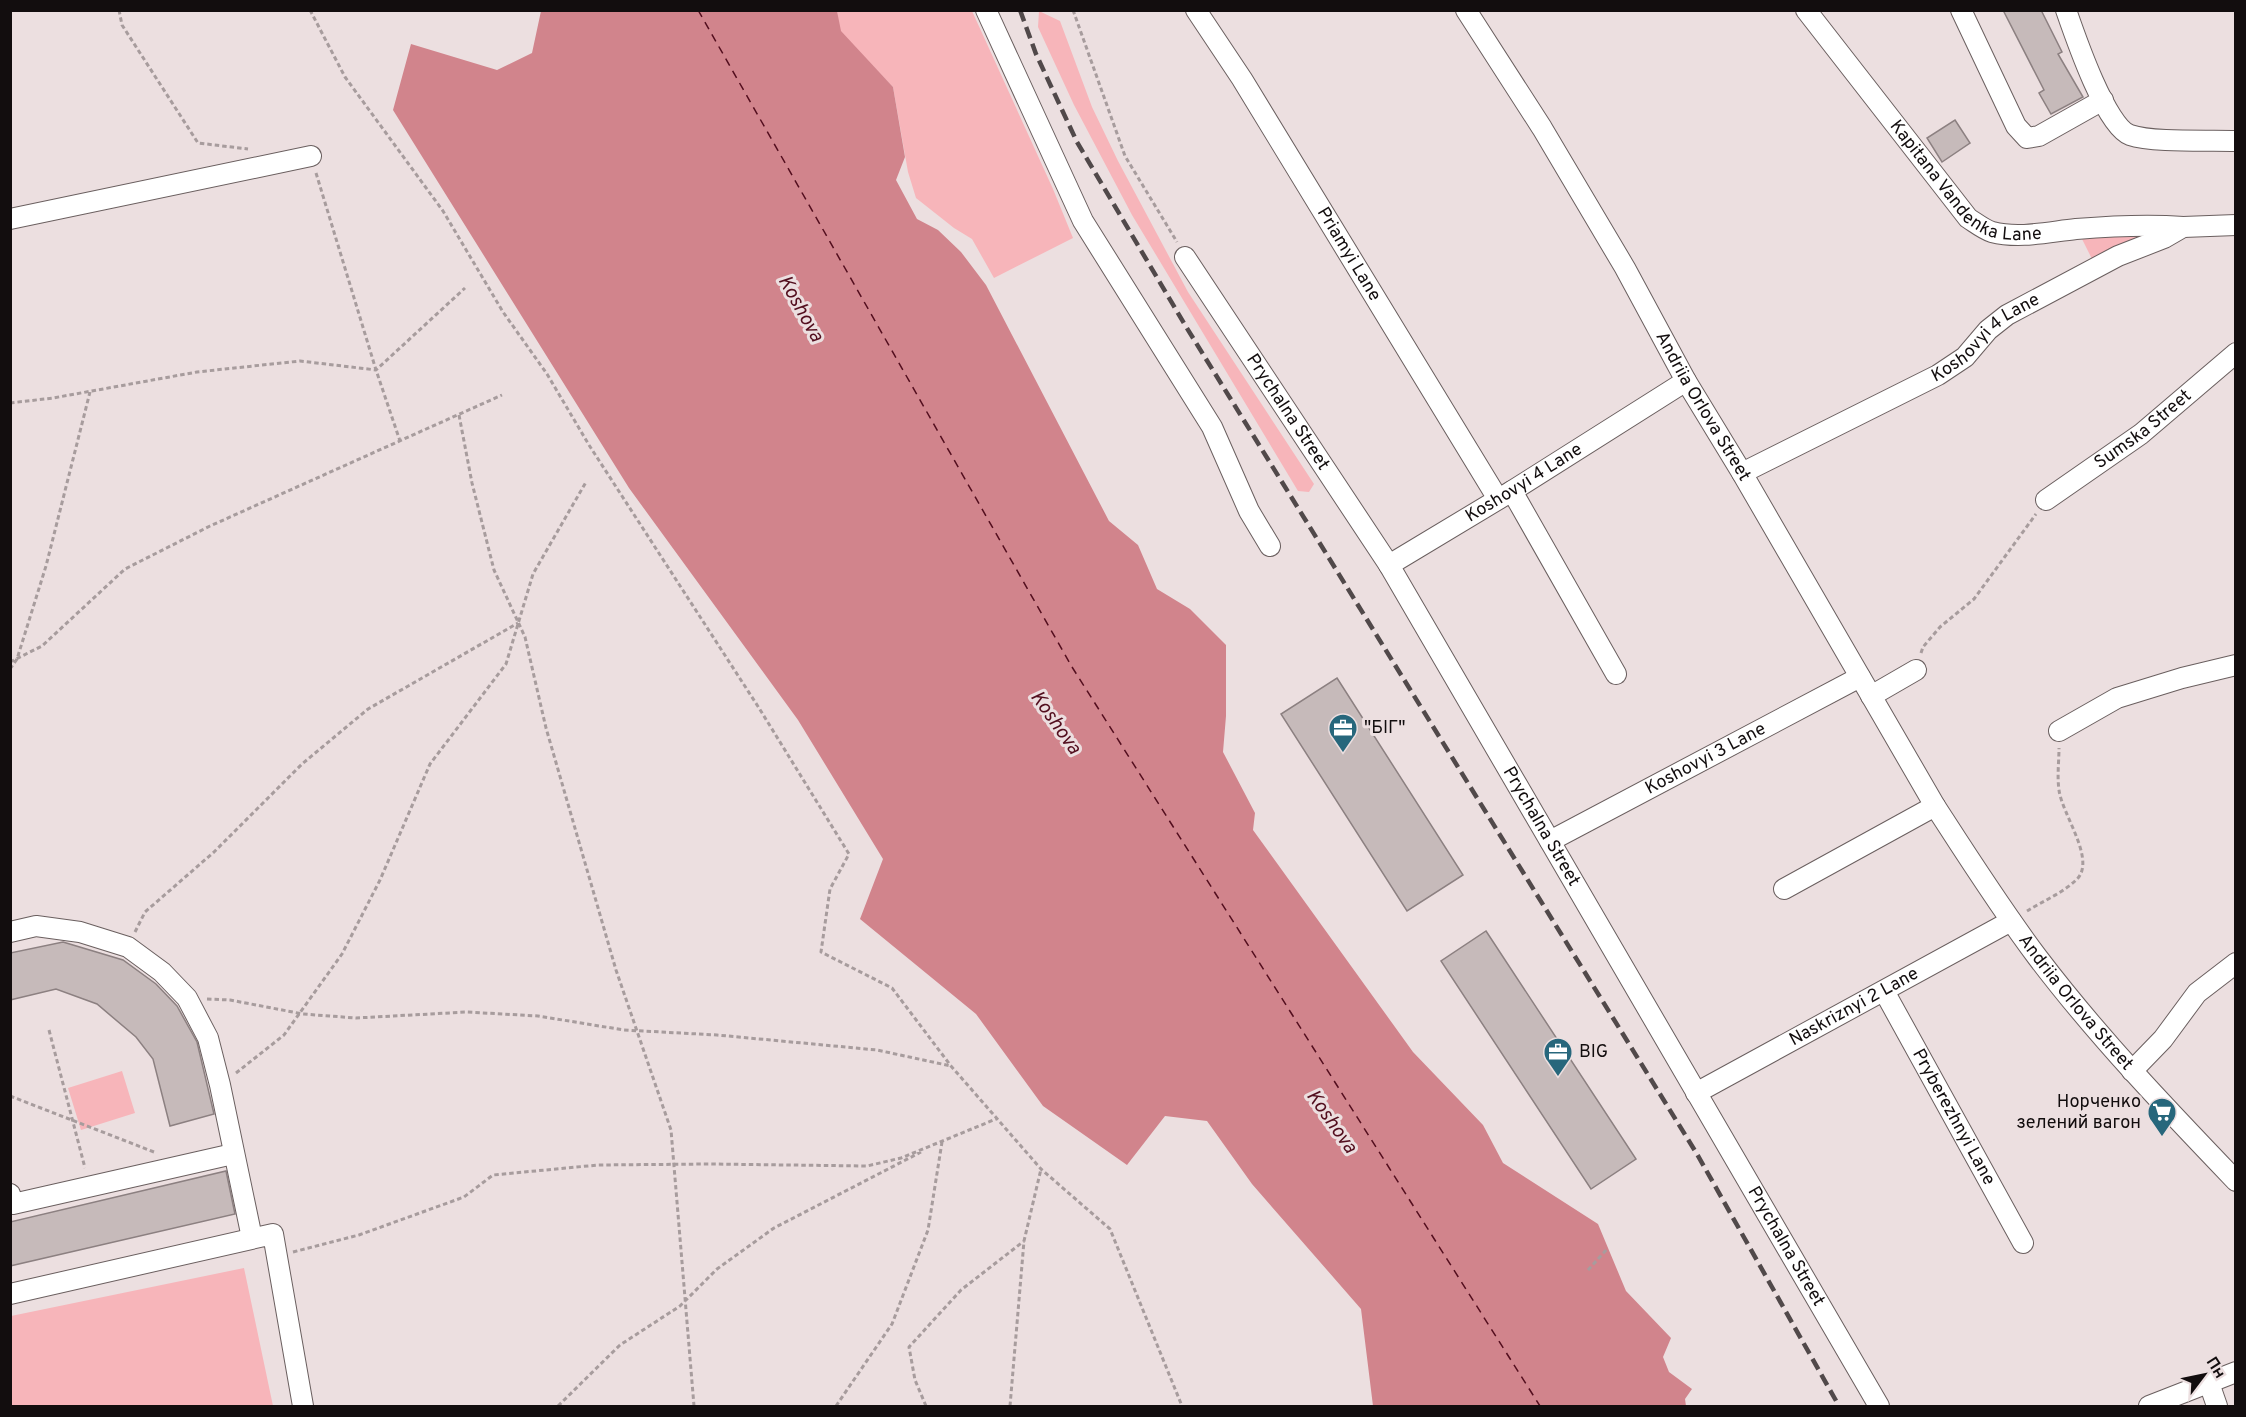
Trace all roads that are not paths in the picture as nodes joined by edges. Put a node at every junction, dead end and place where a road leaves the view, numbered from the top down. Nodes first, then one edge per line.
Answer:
1 (986, 10) edge
2 (1196, 10) edge
3 (1466, 10) edge
4 (1806, 10) edge
5 (1960, 10) edge
6 (2066, 10) edge
7 (2103, 100) junction
8 (2235, 141) edge
9 (311, 156) road end
10 (10, 219) edge
11 (2235, 225) edge
12 (2183, 227) junction
13 (1185, 257) road end
14 (2235, 353) edge
15 (1686, 381) junction
16 (1742, 473) junction
17 (1505, 495) junction
18 (2046, 500) road end
19 (1270, 546) dead end
20 (1389, 564) junction
21 (2235, 665) edge
22 (1916, 670) road end
23 (1616, 674) dead end
24 (1860, 677) junction
25 (1870, 696) junction
26 (2059, 731) road end
27 (1935, 806) junction
28 (1550, 841) junction
29 (1784, 889) dead end
30 (2011, 921) junction
31 (10, 932) edge
32 (2235, 963) edge
33 (1884, 991) junction
34 (2132, 1071) junction
35 (1696, 1093) junction
36 (233, 1154) junction
37 (2235, 1181) edge
38 (10, 1194) edge
39 (252, 1238) junction
40 (2023, 1243) dead end
41 (10, 1294) edge
42 (2235, 1372) edge
43 (2209, 1383) junction
44 (303, 1407) edge
45 (1880, 1407) edge
46 (2149, 1407) edge
47 (2217, 1407) edge

1 - 19 street
2 - 17 street, Priamyi Lane
3 - 15 street, Andriia Orlova Street
4 - 12 street, Kapitana Vandenka Lane
5 - 7 street
6 - 7 street
7 - 8 street
9 - 10 street
11 - 12 street, Koshovyi 4 Lane
12 - 16 street, Koshovyi 4 Lane
13 - 20 street, Prychalna Street
14 - 18 street, Sumska Street
15 - 16 street, Andriia Orlova Street
15 - 17 street, Koshovyi 4 Lane
16 - 24 street, Andriia Orlova Street
17 - 20 street, Koshovyi 4 Lane
17 - 23 street, Priamyi Lane
20 - 28 street, Prychalna Street
21 - 26 street
22 - 25 street
24 - 25 street, Andriia Orlova Street
24 - 28 street, Koshovyi 3 Lane
25 - 27 street, Andriia Orlova Street
27 - 29 street
27 - 30 street, Andriia Orlova Street
28 - 35 street, Prychalna Street
30 - 33 street, Naskriznyi 2 Lane
30 - 34 street, Andriia Orlova Street
31 - 36 street
32 - 34 street
33 - 35 street, Naskriznyi 2 Lane
33 - 40 street, Pryberezhnyi Lane
34 - 37 street, Andriia Orlova Street
35 - 45 street, Prychalna Street
36 - 38 street
36 - 39 street
39 - 41 street
39 - 44 street
42 - 43 street
43 - 46 street
43 - 47 street

